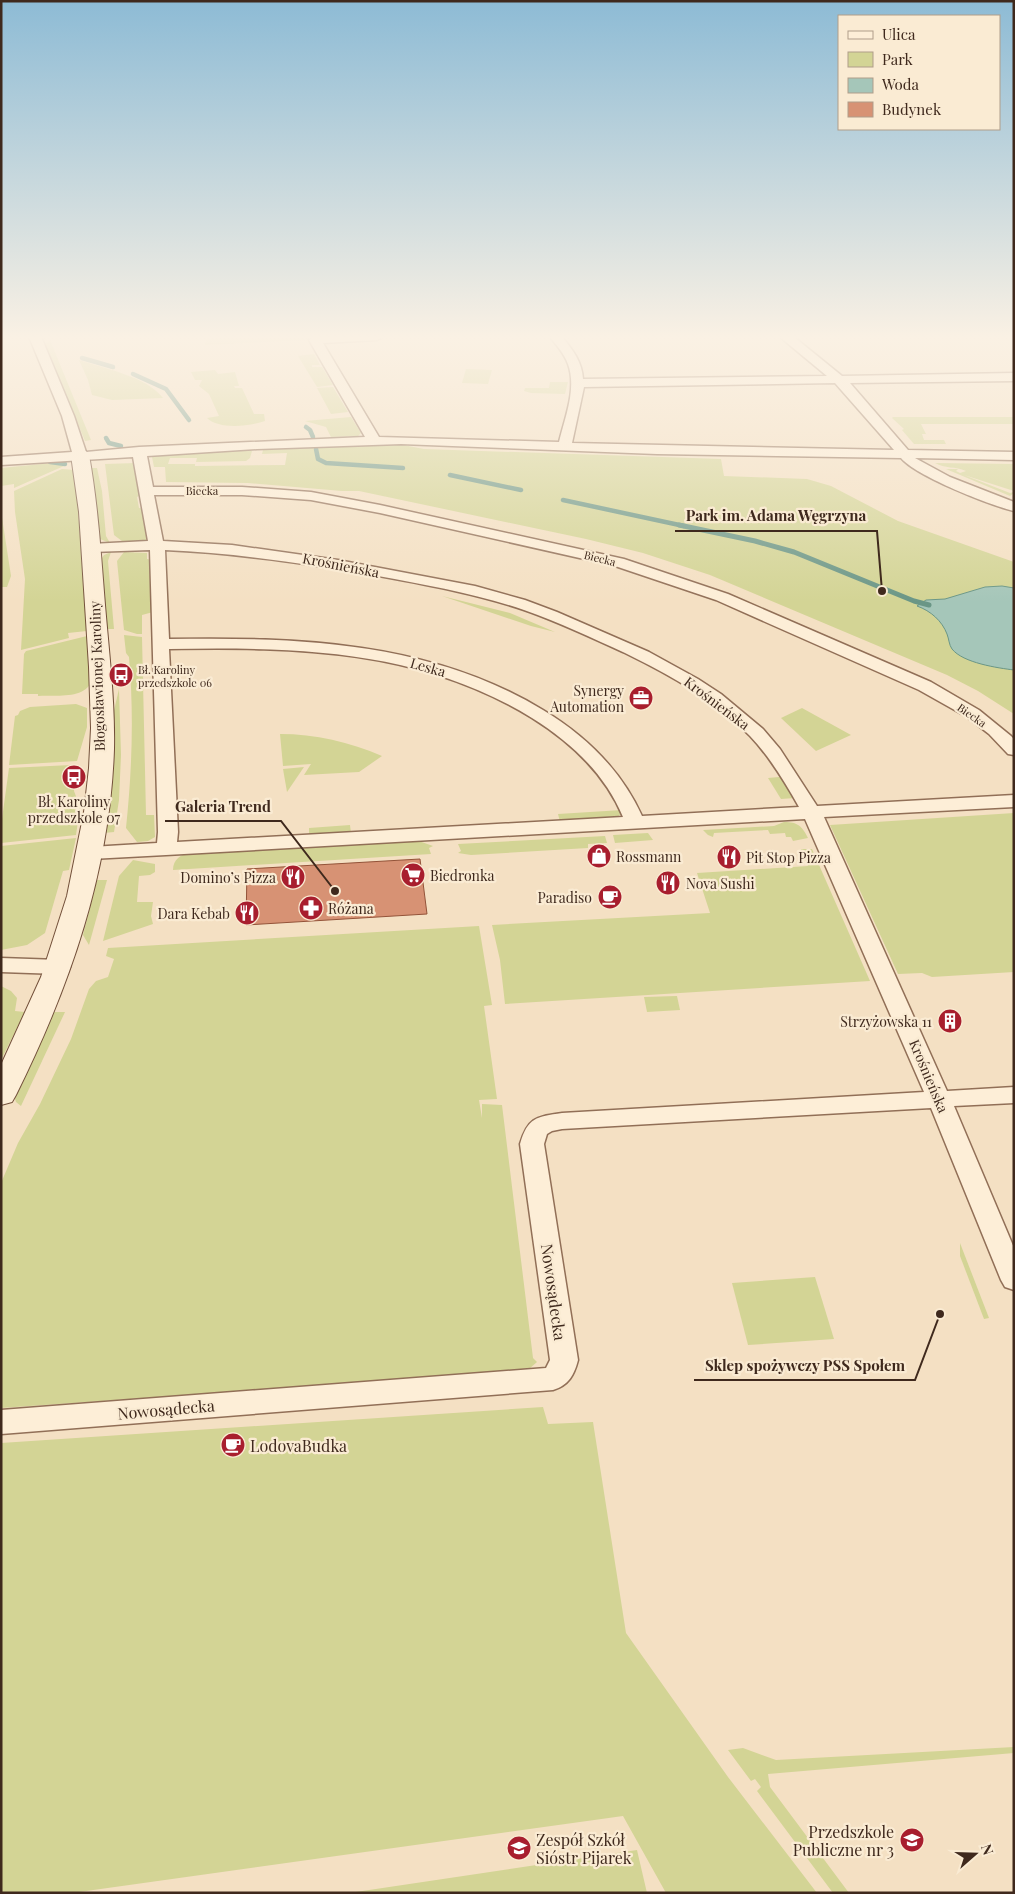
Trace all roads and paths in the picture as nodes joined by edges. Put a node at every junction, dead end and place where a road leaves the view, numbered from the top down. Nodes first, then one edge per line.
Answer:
1 (71, 425) edge
2 (366, 425) edge
3 (570, 425) edge
4 (880, 425) edge
5 (373, 440) junction
6 (565, 446) junction
7 (140, 452) junction
8 (80, 455) junction
9 (904, 455) junction
10 (1014, 456) edge
11 (1, 461) edge
12 (147, 491) junction
13 (1014, 507) edge
14 (156, 546) junction
15 (91, 548) junction
16 (161, 644) junction
17 (1014, 750) edge
18 (1014, 801) edge
19 (812, 812) junction
20 (635, 822) junction
21 (166, 849) junction
22 (91, 853) junction
23 (1, 965) edge
24 (59, 967) junction
25 (1, 1095) edge
26 (1014, 1095) edge
27 (939, 1099) junction
28 (1014, 1280) edge
29 (1, 1422) edge

1 - 8 street, Błogosławionej Karoliny
2 - 5 street
3 - 6 street
4 - 9 street
5 - 6 street
5 - 7 street
6 - 9 street
7 - 8 street
7 - 12 street
8 - 11 street
8 - 15 street, Błogosławionej Karoliny
9 - 10 street
9 - 13 street
12 - 14 street
12 - 17 street, Biecka
14 - 15 street, Krośnieńska
14 - 16 street
14 - 19 street, Krośnieńska
15 - 22 street, Błogosławionej Karoliny
16 - 20 street, Leska
16 - 21 street
18 - 19 street
19 - 20 street
19 - 27 street, Krośnieńska
20 - 21 street
21 - 22 street
22 - 24 street, Błogosławionej Karoliny
23 - 24 street
24 - 25 street, Błogosławionej Karoliny
26 - 27 street, Nowosądecka
27 - 28 street, Krośnieńska
27 - 29 street, Nowosądecka

